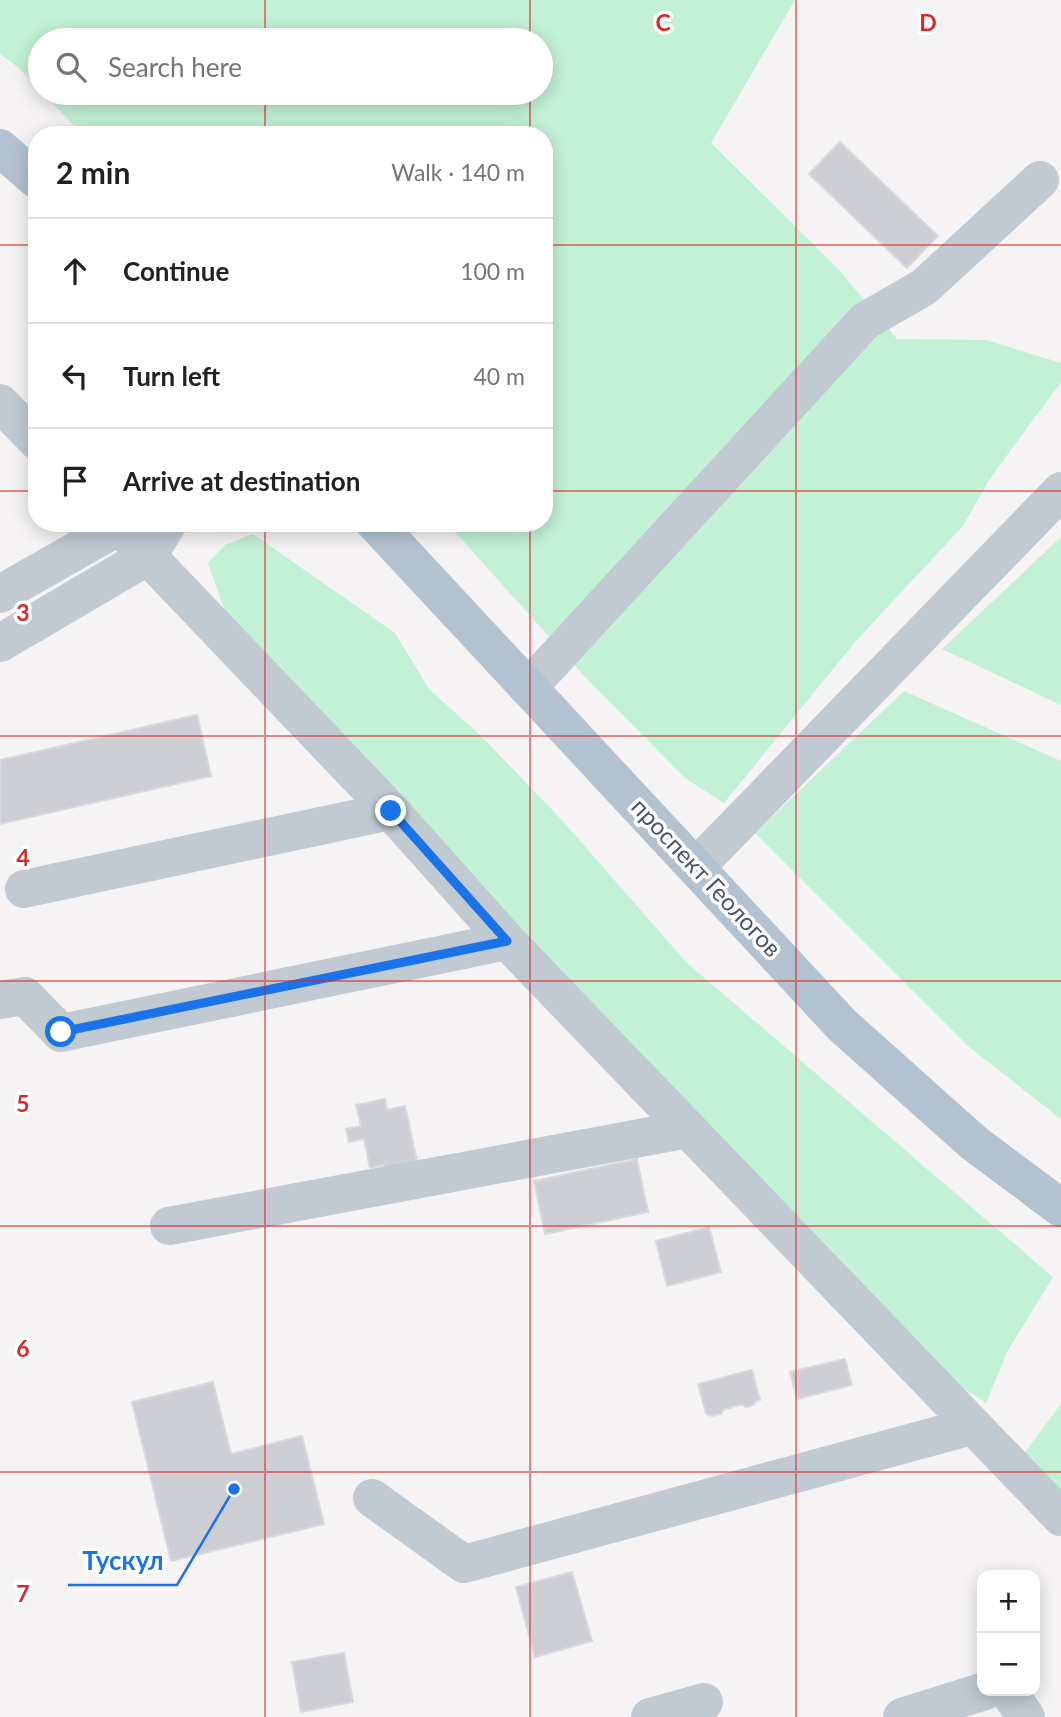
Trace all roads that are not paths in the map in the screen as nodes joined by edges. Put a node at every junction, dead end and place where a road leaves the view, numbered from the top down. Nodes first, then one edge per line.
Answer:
1 (0, 148) edge
2 (28, 172) edge
3 (1040, 180) dead end
4 (1061, 491) edge
5 (106, 532) edge
6 (127, 532) edge
7 (163, 532) edge
8 (383, 532) edge
9 (148, 556) junction
10 (0, 594) edge
11 (0, 643) edge
12 (528, 688) junction
13 (391, 811) junction
14 (696, 867) junction
15 (24, 889) dead end
16 (507, 941) junction
17 (0, 1000) edge
18 (688, 1129) junction
19 (1061, 1208) edge
20 (169, 1226) dead end
21 (972, 1426) junction
22 (372, 1498) dead end
23 (1061, 1517) edge
24 (977, 1694) edge
25 (1011, 1696) edge
26 (704, 1702) dead end
27 (650, 1717) edge
28 (902, 1717) edge
29 (1026, 1717) edge

1 - 2 main road
3 - 12 street
4 - 14 street
5 - 10 street
6 - 9 street
7 - 9 street
8 - 12 main road, проспект Геологов
9 - 11 street
9 - 13 street
12 - 14 main road, проспект Геологов
13 - 15 street
13 - 16 street
14 - 19 main road, проспект Геологов
16 - 17 street
16 - 18 street
18 - 20 street
18 - 21 street
21 - 22 street
21 - 23 street
24 - 28 street
25 - 29 street
26 - 27 street

